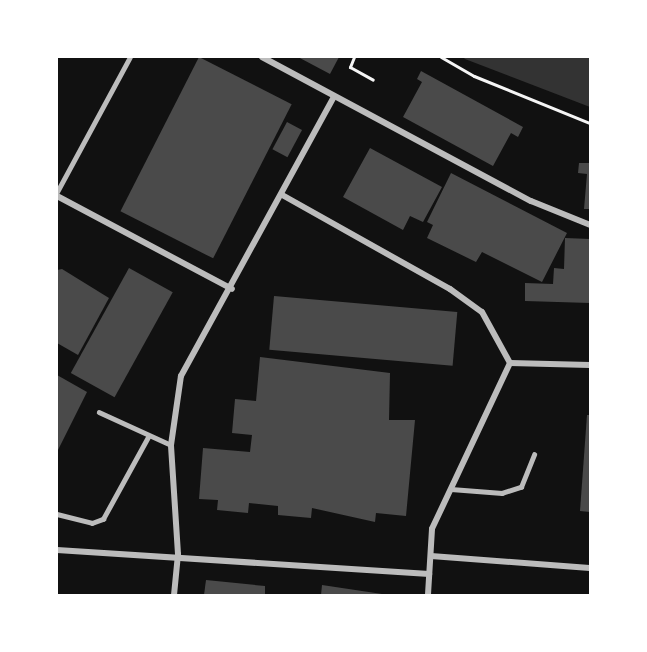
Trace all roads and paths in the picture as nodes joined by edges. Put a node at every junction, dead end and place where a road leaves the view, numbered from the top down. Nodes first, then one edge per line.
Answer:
1 (130, 57) edge
2 (262, 57) edge
3 (354, 57) edge
4 (441, 57) edge
5 (373, 80) dead end
6 (334, 98) junction
7 (590, 123) edge
8 (57, 194) edge
9 (284, 196) junction
10 (590, 225) edge
11 (232, 289) junction
12 (510, 363) junction
13 (590, 365) edge
14 (99, 412) dead end
15 (148, 437) junction
16 (171, 445) junction
17 (534, 454) dead end
18 (451, 489) junction
19 (57, 514) edge
20 (57, 550) edge
21 (178, 554) junction
22 (431, 556) junction
23 (590, 568) edge
24 (429, 574) junction
25 (174, 595) edge
26 (428, 595) edge

1 - 8 lane
2 - 6 street
3 - 5 path
4 - 7 path
6 - 9 street
6 - 10 street
8 - 11 street
9 - 11 street
9 - 12 street
11 - 16 street
12 - 13 street
12 - 18 street
14 - 15 lane
15 - 16 lane
15 - 19 lane
16 - 21 street
17 - 18 lane
18 - 22 street
20 - 21 street
21 - 24 street
21 - 25 street
22 - 23 street
22 - 24 street
24 - 26 street

